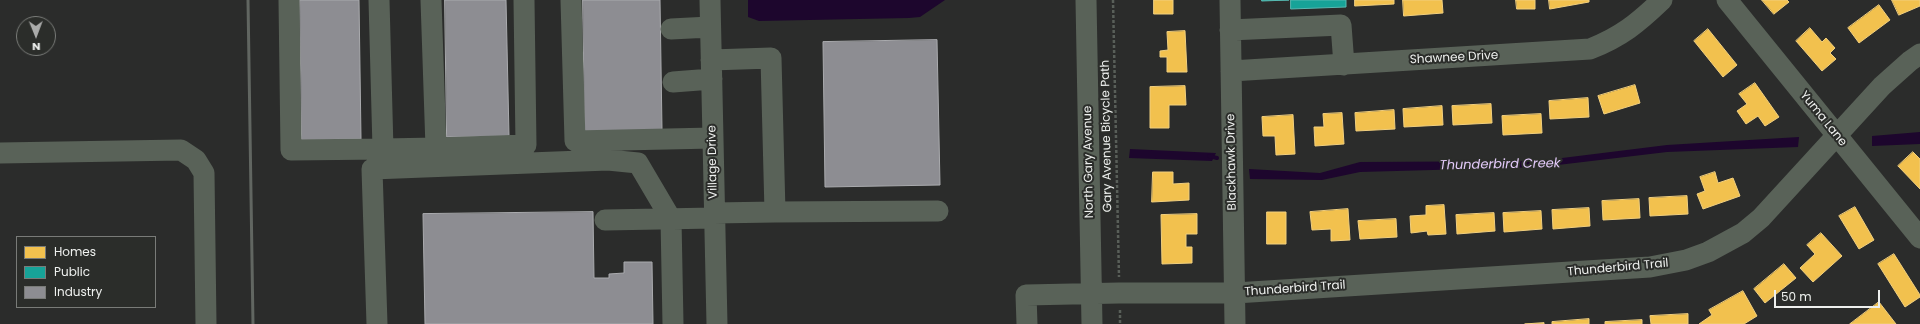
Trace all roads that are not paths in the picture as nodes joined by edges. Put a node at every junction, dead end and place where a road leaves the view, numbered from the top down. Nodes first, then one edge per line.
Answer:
1 (289, 0) edge
2 (379, 0) edge
3 (431, 0) edge
4 (524, 0) edge
5 (571, 0) edge
6 (710, 0) edge
7 (1086, 0) edge
8 (1230, 0) edge
9 (1662, 0) edge
10 (1727, 0) edge
11 (710, 27) junction
12 (671, 29) dead end
13 (1230, 30) junction
14 (1920, 54) edge
15 (1344, 65) junction
16 (711, 69) junction
17 (1231, 71) junction
18 (673, 82) dead end
19 (1837, 135) junction
20 (713, 138) junction
21 (436, 148) junction
22 (382, 149) junction
23 (0, 153) edge
24 (938, 211) dead end
25 (775, 212) junction
26 (714, 216) junction
27 (671, 219) junction
28 (605, 220) dead end
29 (1920, 238) edge
30 (1091, 293) junction
31 (1235, 293) junction
32 (206, 324) edge
33 (377, 324) edge
34 (673, 324) edge
35 (717, 324) edge
36 (1027, 324) edge
37 (1092, 324) edge
38 (1235, 324) edge

1 - 22 street
2 - 22 street
3 - 21 street
4 - 21 street
5 - 20 street
6 - 11 street, Village Drive
7 - 30 street, North Gary Avenue
8 - 13 street, Blackhawk Drive
9 - 15 street, Shawnee Drive
10 - 19 street, Yuma Lane
11 - 12 street
11 - 16 street, Village Drive
13 - 15 street
13 - 17 street, Blackhawk Drive
14 - 19 street, Thunderbird Trail
15 - 17 street, Shawnee Drive
16 - 18 street
16 - 20 street, Village Drive
16 - 25 street
17 - 31 street, Blackhawk Drive
19 - 29 street, Yuma Lane
19 - 31 street, Thunderbird Trail
20 - 26 street, Village Drive
21 - 22 street
23 - 32 street
24 - 25 street
25 - 26 street
26 - 27 street
26 - 35 street, Village Drive
27 - 28 street
27 - 33 street
27 - 34 street
30 - 31 street, Thunderbird Trail
30 - 36 street, Thunderbird Trail
30 - 37 street, North Gary Avenue
31 - 38 street, Blackhawk Drive

